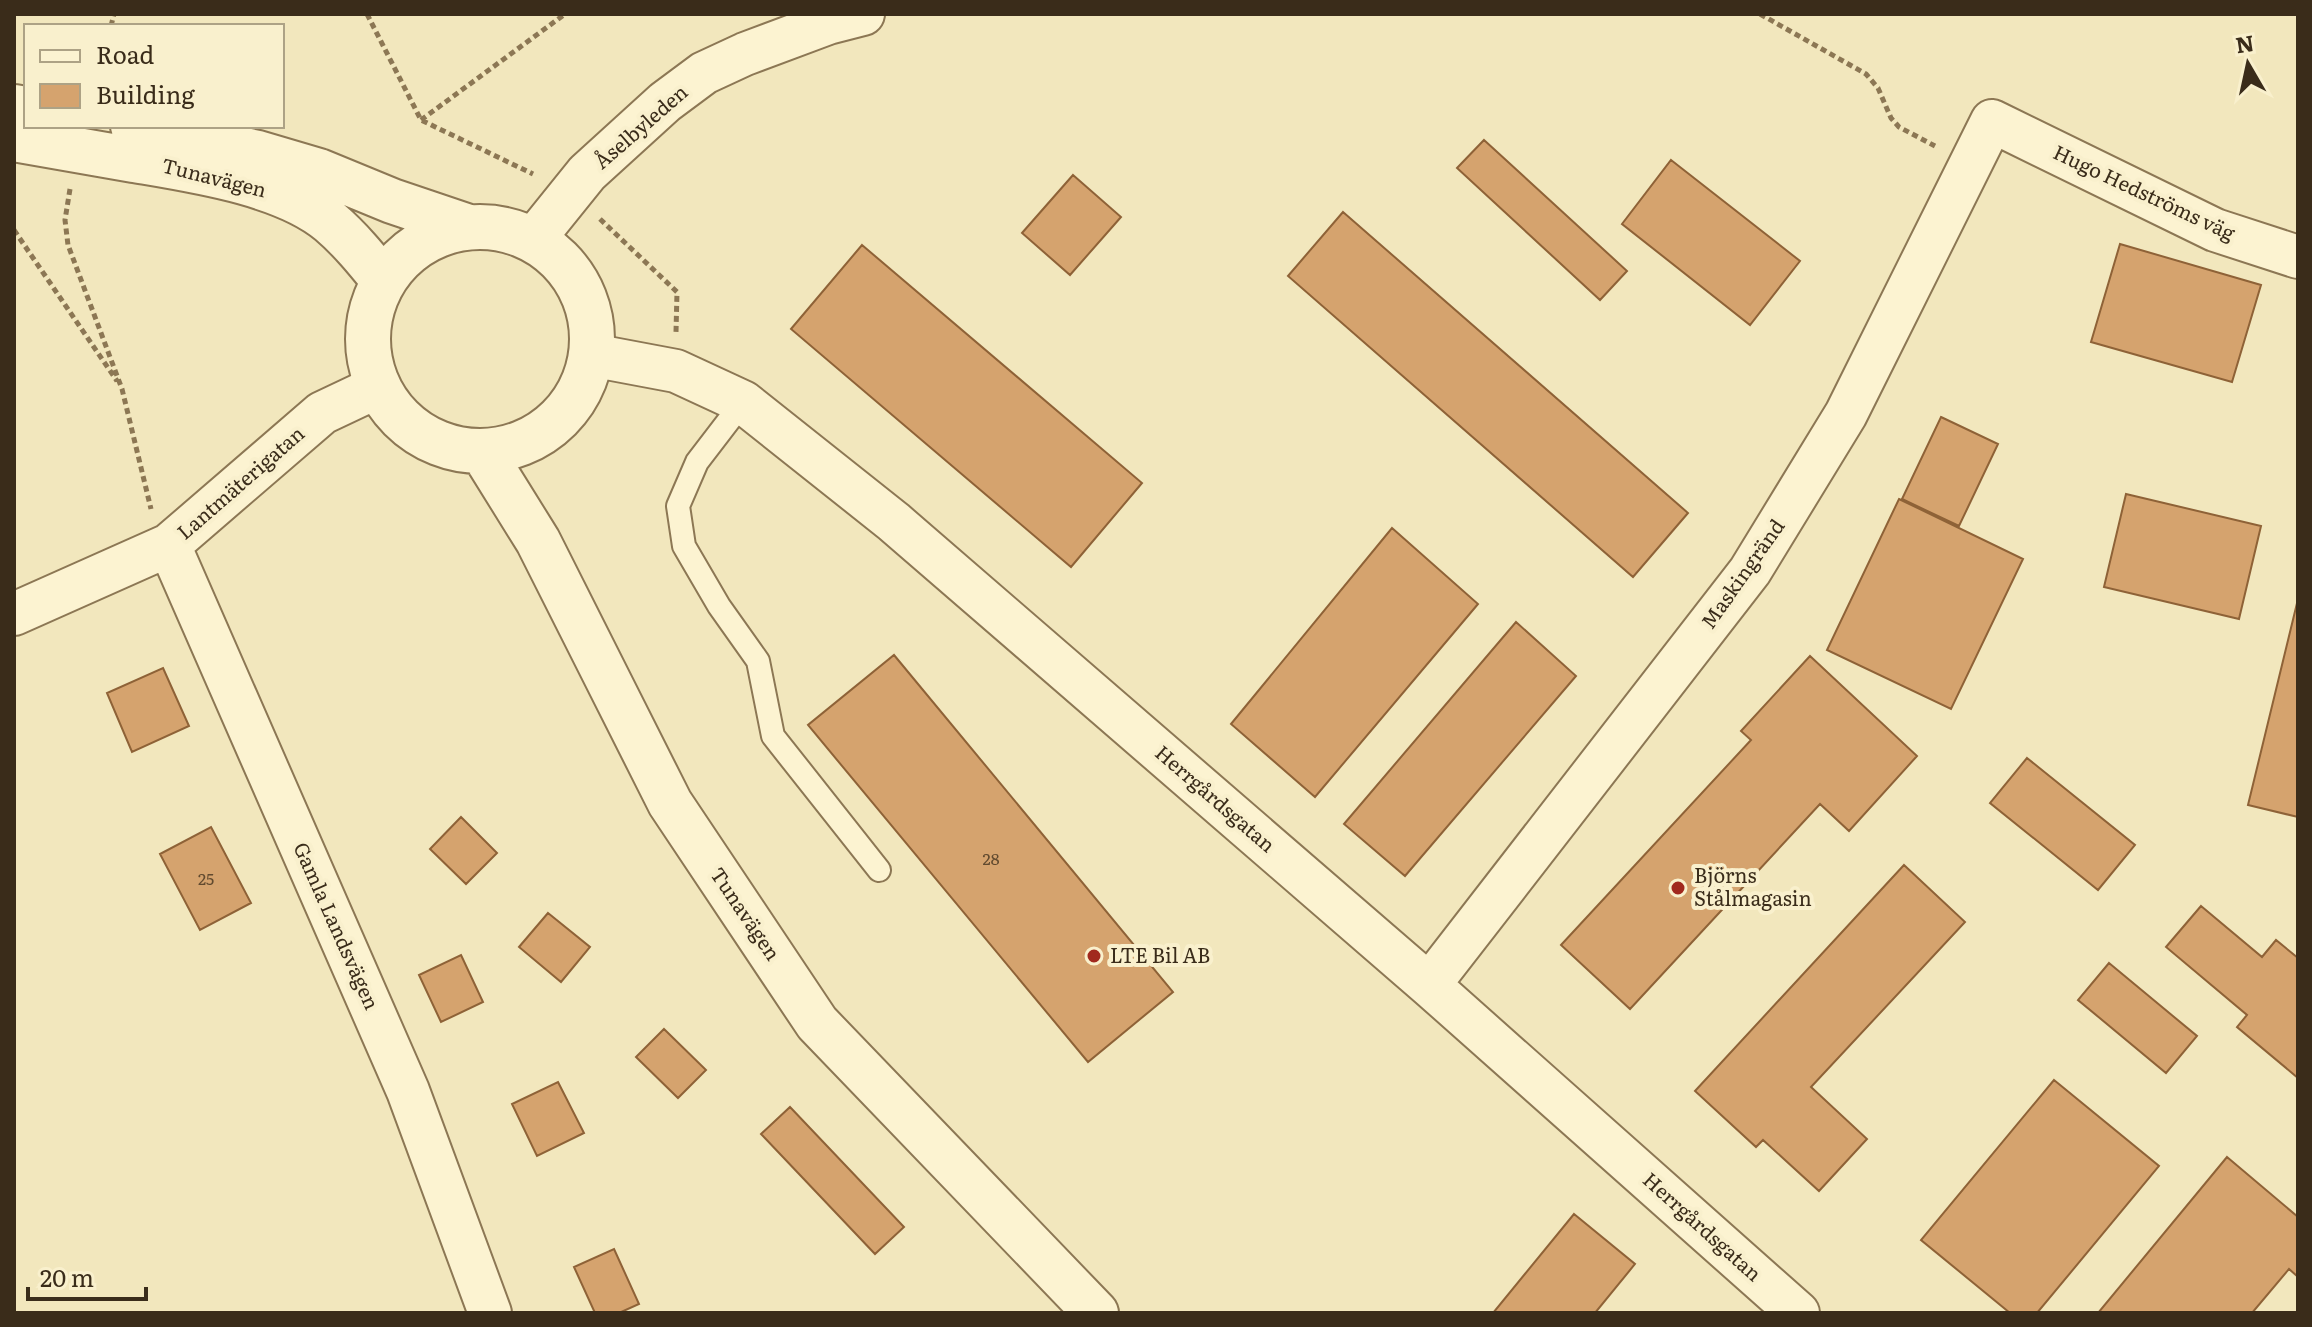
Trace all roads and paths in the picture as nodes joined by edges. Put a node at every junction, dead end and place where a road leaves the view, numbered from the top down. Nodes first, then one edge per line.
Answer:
1 (565, 14) edge
2 (863, 14) edge
3 (1760, 14) edge
4 (421, 120) dead end
5 (1992, 121) joint
6 (142, 128) edge
7 (14, 139) edge
8 (1971, 164) junction
9 (74, 175) dead end
10 (469, 227) junction
11 (14, 230) edge
12 (533, 240) junction
13 (2298, 257) edge
14 (384, 281) junction
15 (591, 355) junction
16 (377, 387) junction
17 (122, 389) junction
18 (743, 402) junction
19 (482, 451) junction
20 (169, 545) junction
21 (14, 614) edge
22 (879, 870) dead end
23 (1429, 985) junction
24 (490, 1313) edge
25 (1096, 1313) edge
26 (1798, 1313) edge

1 - 4 path
2 - 12 street, Åselbyleden
3 - 8 path
5 - 8 street, Maskingränd
5 - 13 street, Hugo Hedströms väg
6 - 10 street, Tunavägen
7 - 14 street, Tunavägen
8 - 23 street, Maskingränd
9 - 17 path
10 - 12 street
10 - 14 street
11 - 17 path
12 - 15 street
14 - 16 street
15 - 18 street, Herrgårdsgatan
15 - 19 street
16 - 19 street
16 - 20 street, Lantmäterigatan
17 - 20 path
18 - 22 lane
18 - 23 street, Herrgårdsgatan
19 - 25 street, Tunavägen
20 - 21 street, Lantmäterigatan
20 - 24 street, Gamla Landsvägen
23 - 26 street, Herrgårdsgatan

